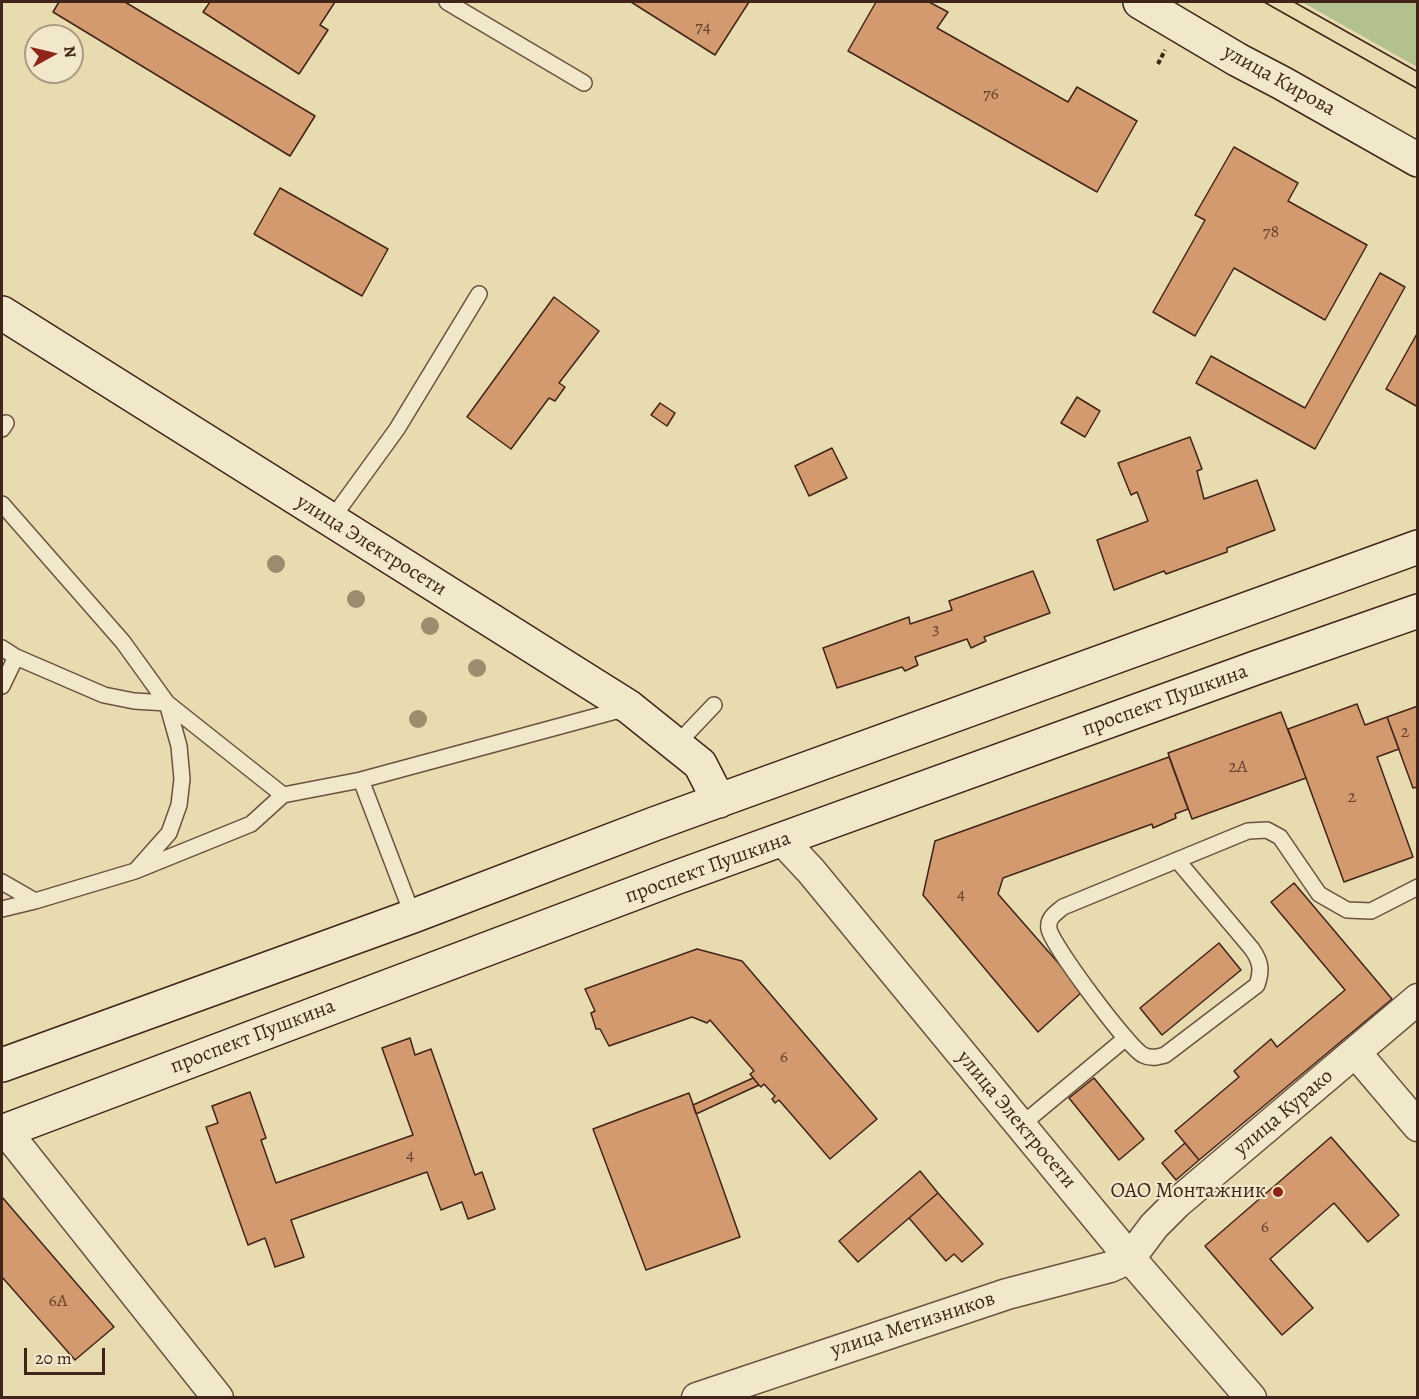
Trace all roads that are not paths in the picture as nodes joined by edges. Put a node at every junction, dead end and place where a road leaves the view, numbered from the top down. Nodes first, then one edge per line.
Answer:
1 (447, 2) edge
2 (1147, 3) edge
3 (584, 83) dead end
4 (1418, 160) edge
5 (479, 294) dead end
6 (2, 313) edge
7 (2, 504) edge
8 (331, 520) junction
9 (1418, 548) edge
10 (1418, 611) edge
11 (2, 648) edge
12 (16, 657) junction
13 (2, 686) edge
14 (167, 703) junction
15 (714, 705) dead end
16 (629, 707) junction
17 (676, 745) junction
18 (361, 780) junction
19 (283, 795) junction
20 (719, 801) junction
21 (783, 841) junction
22 (1177, 860) junction
23 (135, 871) junction
24 (2, 882) edge
25 (1418, 887) edge
26 (35, 902) junction
27 (2, 909) edge
28 (413, 916) junction
29 (1418, 999) edge
30 (1126, 1038) junction
31 (1356, 1053) junction
32 (2, 1065) edge
33 (1020, 1126) junction
34 (1418, 1126) edge
35 (3, 1131) edge
36 (1130, 1258) junction
37 (218, 1398) edge
38 (697, 1398) edge
39 (1251, 1398) edge

1 - 3 lane
2 - 4 main road, улица Кирова
5 - 8 lane
6 - 8 main road, улица Электросети
7 - 14 lane
8 - 16 main road, улица Электросети
9 - 20 main road
10 - 21 main road, проспект Пушкина
11 - 12 lane
12 - 13 lane
12 - 14 lane
14 - 19 lane
14 - 23 lane
15 - 17 lane
16 - 17 main road, улица Электросети
16 - 18 lane
17 - 20 main road, улица Электросети
18 - 19 lane
18 - 28 lane
19 - 23 lane
20 - 28 main road
21 - 33 street, улица Электросети
21 - 35 main road, проспект Пушкина
22 - 25 lane
22 - 30 lane
22 - 30 lane
23 - 26 lane
24 - 26 lane
26 - 27 lane
28 - 32 main road
29 - 31 street, улица Курако
30 - 33 lane
31 - 34 street
31 - 36 street, улица Курако
33 - 36 street, улица Электросети
35 - 37 street
36 - 38 street, улица Метизников
36 - 39 street, улица Электросети

